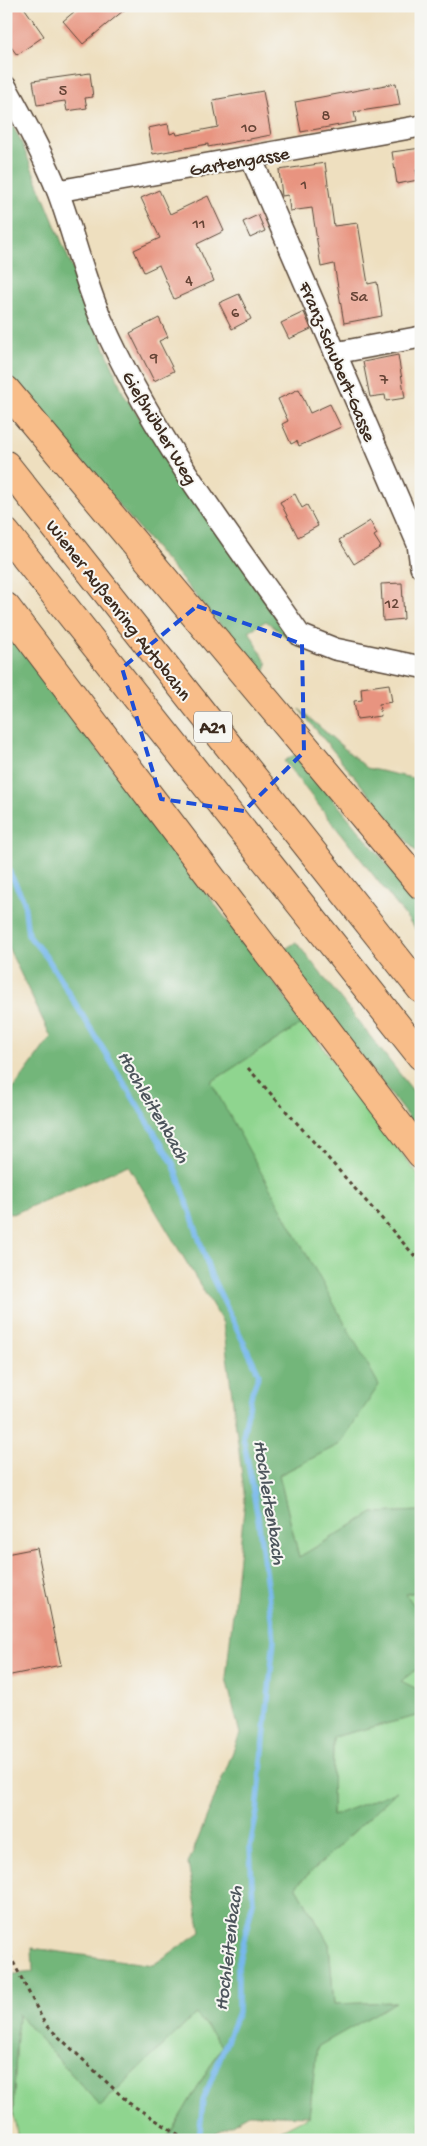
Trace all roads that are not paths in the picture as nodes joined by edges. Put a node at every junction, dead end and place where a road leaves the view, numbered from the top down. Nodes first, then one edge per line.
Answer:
1 (6, 87) edge
2 (421, 126) edge
3 (251, 158) junction
4 (58, 191) junction
5 (421, 337) edge
6 (335, 353) junction
7 (6, 390) edge
8 (6, 465) edge
9 (6, 533) edge
10 (420, 544) edge
11 (421, 566) edge
12 (6, 607) edge
13 (421, 667) edge
14 (421, 885) edge
15 (421, 989) edge
16 (421, 1056) edge
17 (421, 1154) edge

1 - 4 street, Gießhübler Weg
2 - 3 street, Gartengasse
3 - 4 street, Gartengasse
3 - 6 street, Franz-Schubert-Gasse
4 - 13 street, Gießhübler Weg
5 - 6 street
6 - 10 street, Franz-Schubert-Gasse
7 - 14 highway
8 - 15 highway, Wiener Außenring Autobahn / A21
9 - 16 highway, A21
10 - 11 street, Franz-Schubert-Gasse
12 - 17 highway

